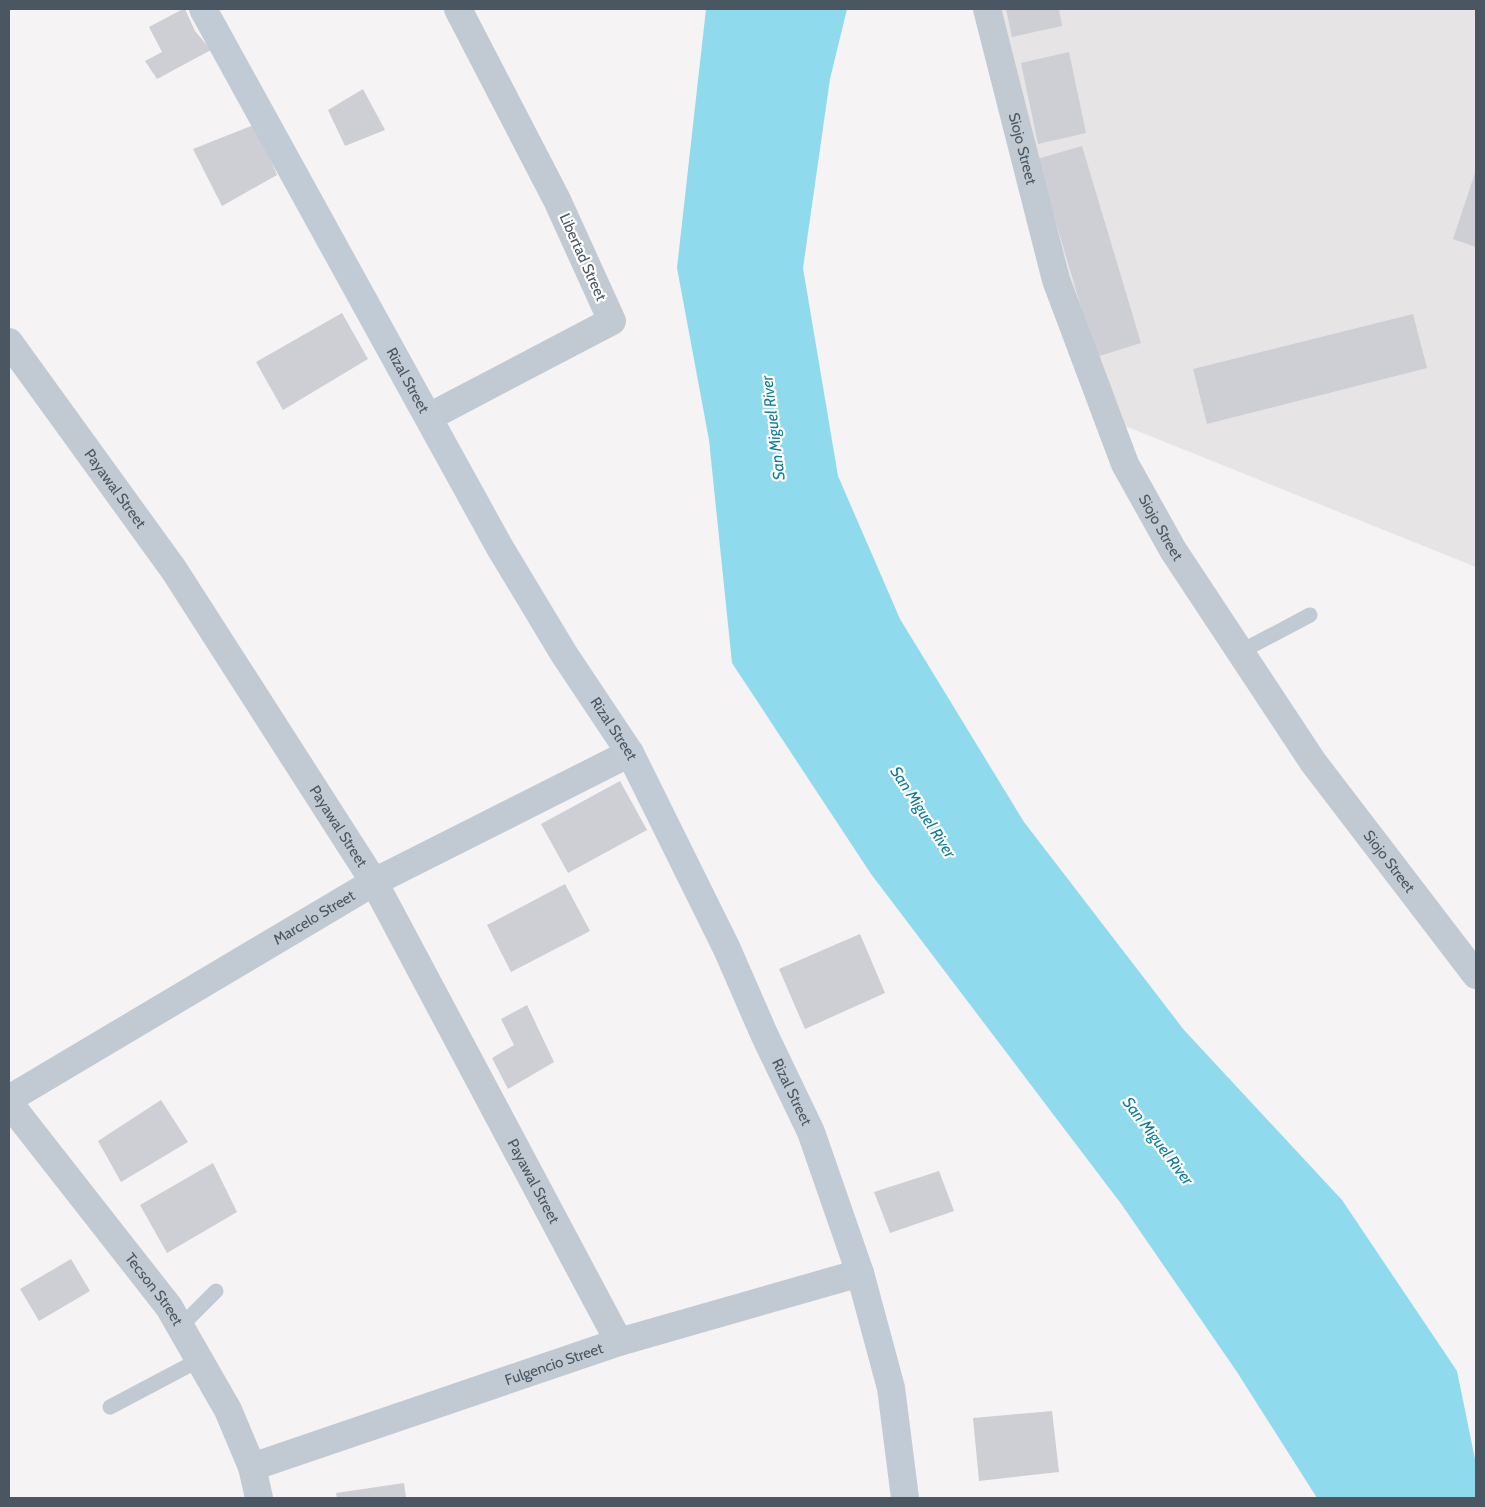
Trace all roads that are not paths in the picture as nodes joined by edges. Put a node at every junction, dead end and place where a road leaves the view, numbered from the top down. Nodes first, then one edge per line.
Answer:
1 (203, 9) edge
2 (458, 9) edge
3 (988, 9) edge
4 (9, 342) edge
5 (429, 417) junction
6 (1310, 615) dead end
7 (1240, 652) junction
8 (630, 753) junction
9 (374, 882) junction
10 (1476, 975) edge
11 (9, 1099) edge
12 (9, 1103) edge
13 (860, 1273) junction
14 (216, 1291) dead end
15 (180, 1327) junction
16 (619, 1342) junction
17 (199, 1360) junction
18 (110, 1407) dead end
19 (252, 1467) junction
20 (259, 1498) edge
21 (905, 1498) edge

1 - 5 main road, Rizal Street
2 - 5 street, Libertad Street
3 - 7 street, Siojo Street
4 - 9 street, Payawal Street
5 - 8 main road, Rizal Street
6 - 7 lane
7 - 10 street, Siojo Street
8 - 9 street, Marcelo Street
8 - 13 main road, Rizal Street
9 - 11 street, Marcelo Street
9 - 16 street, Payawal Street
12 - 15 street, Tecson Street
13 - 16 street, Fulgencio Street
13 - 21 main road, Rizal Street
14 - 15 lane
15 - 17 street, Tecson Street
16 - 19 street, Fulgencio Street
17 - 18 lane
17 - 19 street, Tecson Street
19 - 20 street, Tecson Street

